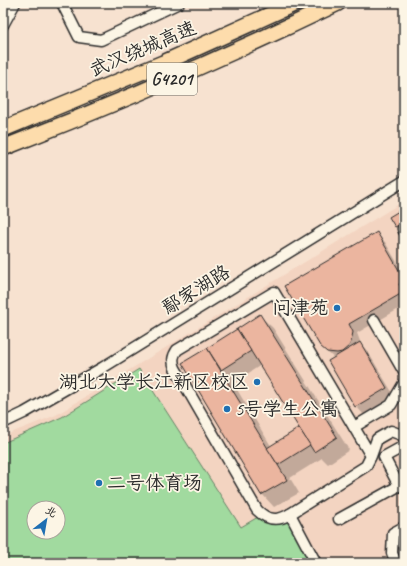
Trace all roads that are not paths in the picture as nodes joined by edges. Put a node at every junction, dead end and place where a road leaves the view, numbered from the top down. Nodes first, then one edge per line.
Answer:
1 (15, 3) edge
2 (62, 3) edge
3 (179, 3) edge
4 (296, 3) edge
5 (338, 3) edge
6 (3, 25) edge
7 (3, 129) edge
8 (3, 148) edge
9 (404, 181) edge
10 (404, 228) edge
11 (404, 231) edge
12 (374, 320) dead end
13 (404, 372) edge
14 (404, 383) edge
15 (3, 423) edge
16 (354, 427) junction
17 (404, 436) edge
18 (404, 446) edge
19 (371, 456) junction
20 (384, 457) junction
21 (366, 466) junction
22 (402, 484) edge
23 (290, 514) junction
24 (339, 518) dead end
25 (404, 527) edge
26 (316, 563) edge
27 (396, 563) edge

1 - 6 street
2 - 3 street
4 - 7 highway, 武汉绕城高速 / G4201
5 - 8 highway, 武汉绕城高速 / G4201
9 - 15 street, 鄢家湖路
10 - 11 street
12 - 13 street
14 - 16 street
16 - 19 street
16 - 23 street
17 - 19 street
18 - 20 street
19 - 21 street
20 - 21 street
20 - 22 street
21 - 23 street
22 - 24 street
23 - 26 street
25 - 27 street

